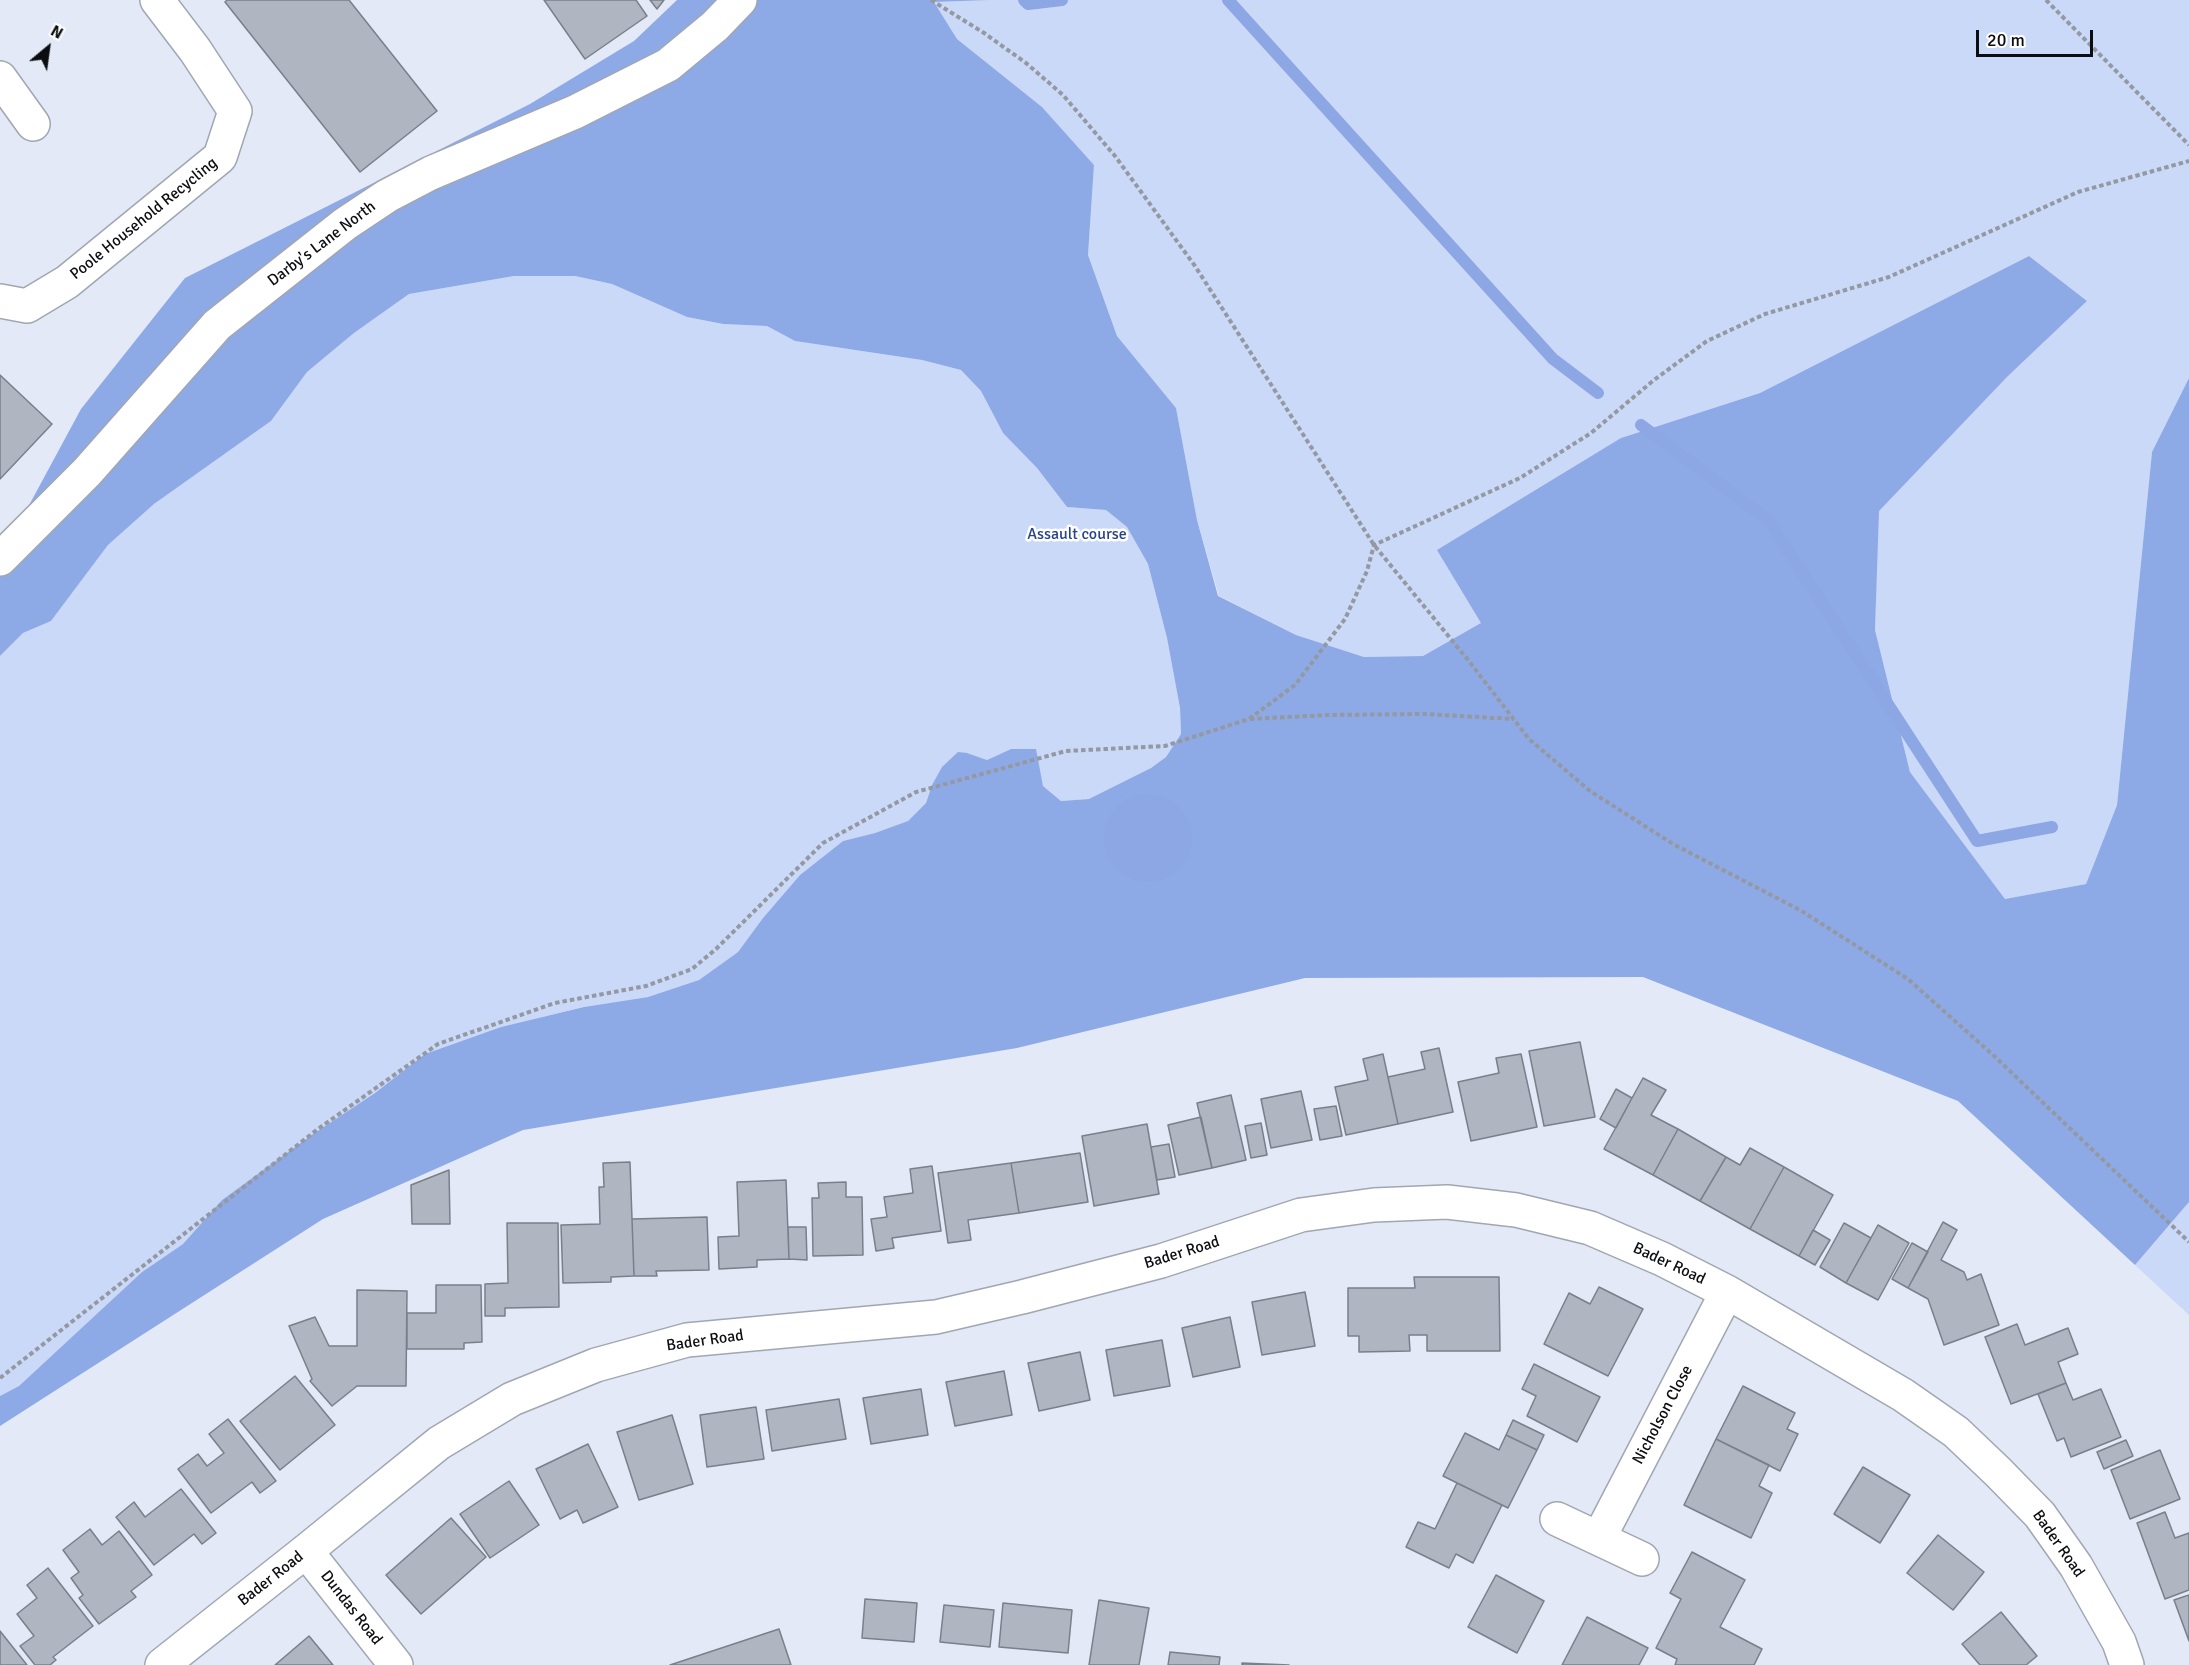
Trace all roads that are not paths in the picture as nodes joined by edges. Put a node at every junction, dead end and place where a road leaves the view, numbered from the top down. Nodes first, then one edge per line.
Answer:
1 (157, 0) edge
2 (740, 0) edge
3 (0, 78) edge
4 (33, 124) dead end
5 (0, 301) edge
6 (0, 559) edge
7 (1727, 1292) junction
8 (1557, 1519) dead end
9 (1599, 1538) junction
10 (306, 1551) junction
11 (1642, 1559) dead end
12 (162, 1665) edge
13 (396, 1665) edge
14 (2127, 1665) edge

1 - 5 street, Poole Household Recycling
2 - 6 street, Darby's Lane North
3 - 4 street
7 - 9 street, Nicholson Close
7 - 10 street, Bader Road
7 - 14 street, Bader Road
8 - 9 street
9 - 11 street
10 - 12 street, Bader Road
10 - 13 street, Dundas Road

